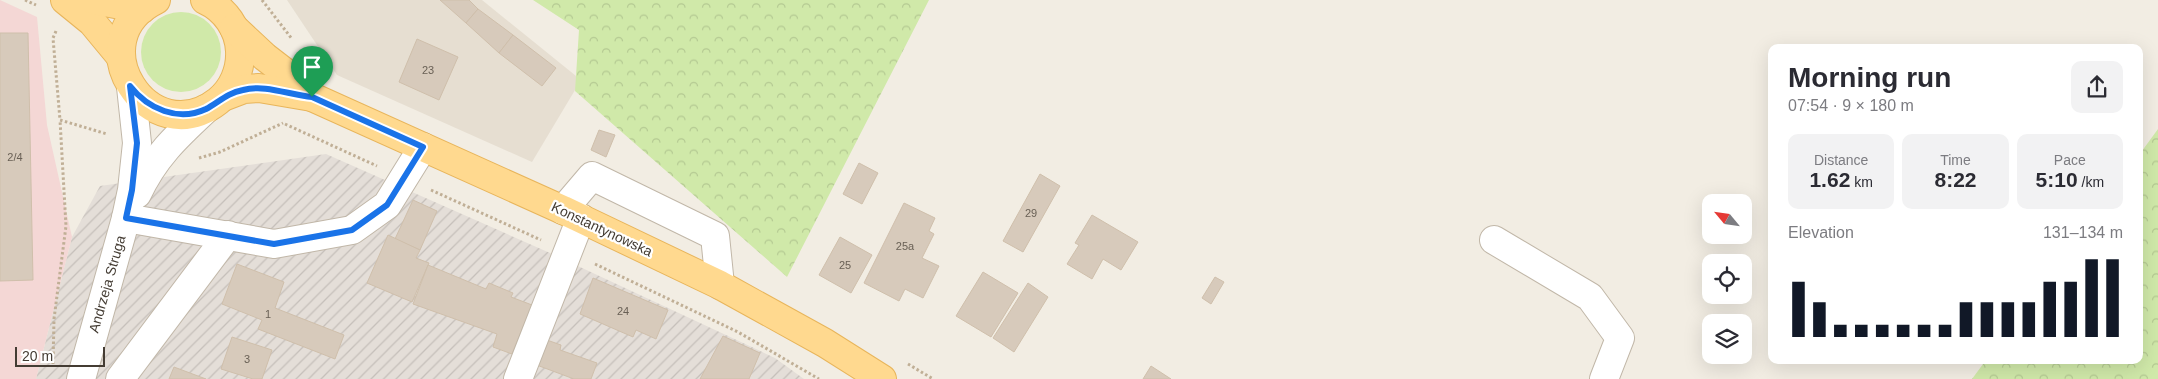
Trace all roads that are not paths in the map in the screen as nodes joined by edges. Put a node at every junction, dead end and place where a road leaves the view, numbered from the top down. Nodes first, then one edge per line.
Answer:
1 (65, 0) edge
2 (94, 0) edge
3 (149, 5) edge
4 (220, 10) edge
5 (121, 57) junction
6 (130, 86) junction
7 (312, 97) junction
8 (214, 103) junction
9 (423, 147) junction
10 (572, 214) junction
11 (126, 218) junction
12 (228, 236) junction
13 (1494, 240) dead end
14 (720, 285) junction
15 (80, 379) edge
16 (120, 379) edge
17 (518, 379) edge
18 (882, 379) edge
19 (1604, 379) edge

1 - 5 main road
2 - 3 main road
3 - 5 main road
4 - 7 main road, Konstantynowska
4 - 8 main road
5 - 6 main road
6 - 8 main road, Konstantynowska
6 - 11 street, Andrzeja Struga
7 - 8 main road, Konstantynowska
7 - 9 main road, Konstantynowska
8 - 11 street, Andrzeja Struga
9 - 10 main road, Konstantynowska
9 - 12 street
10 - 14 main road, Konstantynowska
10 - 14 street
10 - 17 street
11 - 12 street
11 - 15 street, Andrzeja Struga
12 - 16 street
13 - 19 street
14 - 18 main road, Konstantynowska

